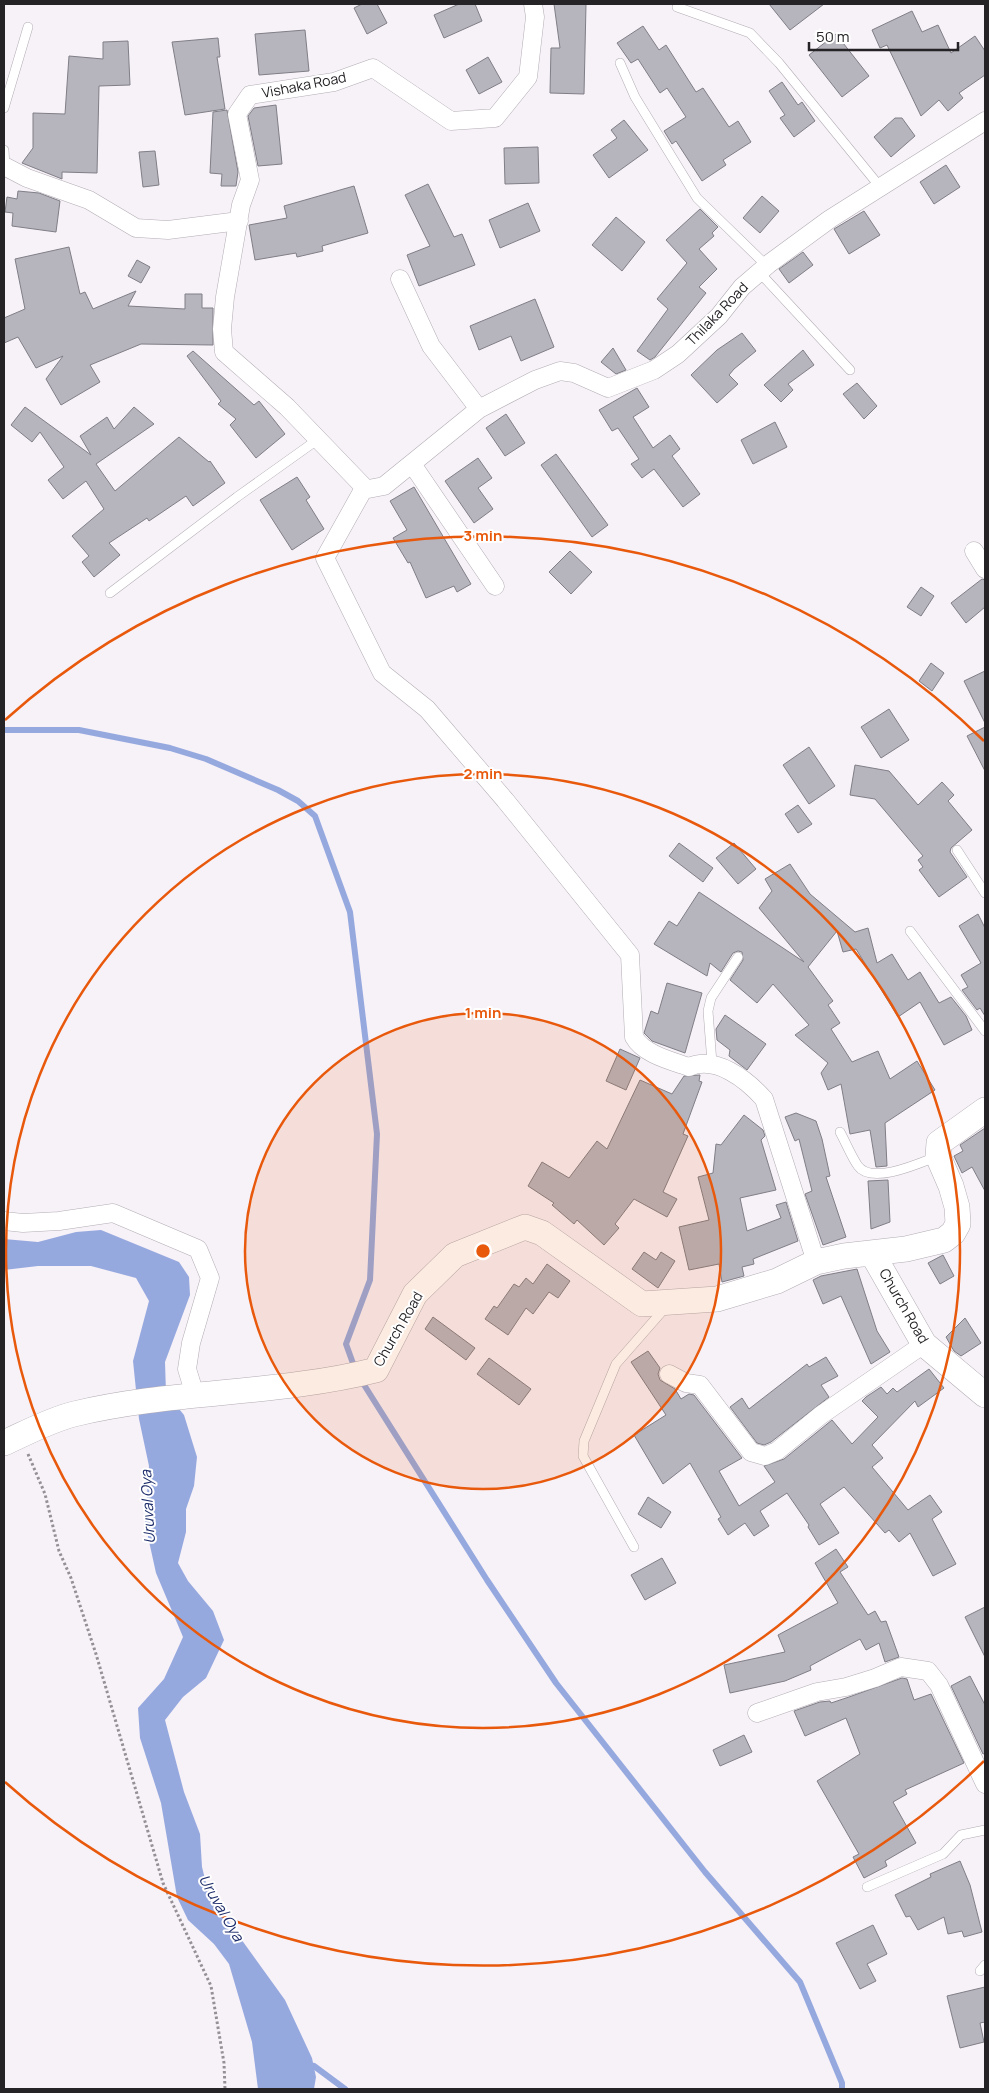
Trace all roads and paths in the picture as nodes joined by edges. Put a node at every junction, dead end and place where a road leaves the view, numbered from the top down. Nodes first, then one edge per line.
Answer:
1 (533, 4) edge
2 (677, 7) dead end
3 (28, 28) dead end
4 (620, 63) dead end
5 (4, 108) edge
6 (985, 121) edge
7 (4, 161) edge
8 (881, 188) junction
9 (238, 221) junction
10 (763, 269) junction
11 (400, 279) dead end
12 (850, 370) dead end
13 (478, 410) junction
14 (317, 440) junction
15 (412, 464) junction
16 (364, 489) junction
17 (974, 552) dead end
18 (985, 568) edge
19 (495, 586) dead end
20 (110, 593) dead end
21 (957, 850) dead end
22 (985, 893) edge
23 (910, 931) dead end
24 (738, 956) dead end
25 (985, 1031) edge
26 (712, 1063) junction
27 (985, 1110) edge
28 (840, 1132) dead end
29 (938, 1156) junction
30 (4, 1221) edge
31 (872, 1253) junction
32 (816, 1262) junction
33 (670, 1302) junction
34 (924, 1344) junction
35 (669, 1374) dead end
36 (195, 1395) junction
37 (985, 1395) edge
38 (13, 1439) edge
39 (634, 1547) dead end
40 (757, 1713) dead end
41 (985, 1784) edge
42 (985, 1830) edge
43 (867, 1887) dead end
44 (225, 2089) edge

1 - 9 street, Vishaka Road
2 - 8 lane
3 - 5 lane
4 - 10 lane
6 - 8 street, Thilaka Road
7 - 9 street
8 - 10 street, Thilaka Road
9 - 14 street, Vishaka Road
10 - 12 lane
10 - 13 street, Thilaka Road
11 - 13 street
13 - 15 street, Thilaka Road
14 - 16 street, Vishaka Road
14 - 20 lane
15 - 16 street, Thilaka Road
15 - 19 street
16 - 26 street
17 - 18 street
21 - 22 lane
23 - 25 lane
24 - 26 lane
26 - 32 street
27 - 29 street
28 - 29 lane
29 - 31 street, Church Road
30 - 36 street
31 - 32 street, Church Road
31 - 34 street, Church Road
32 - 33 street, Church Road
33 - 36 street, Church Road
33 - 39 lane
34 - 35 street
34 - 37 street, Church Road
36 - 38 street, Church Road
38 - 44 path
40 - 41 street
42 - 43 lane

